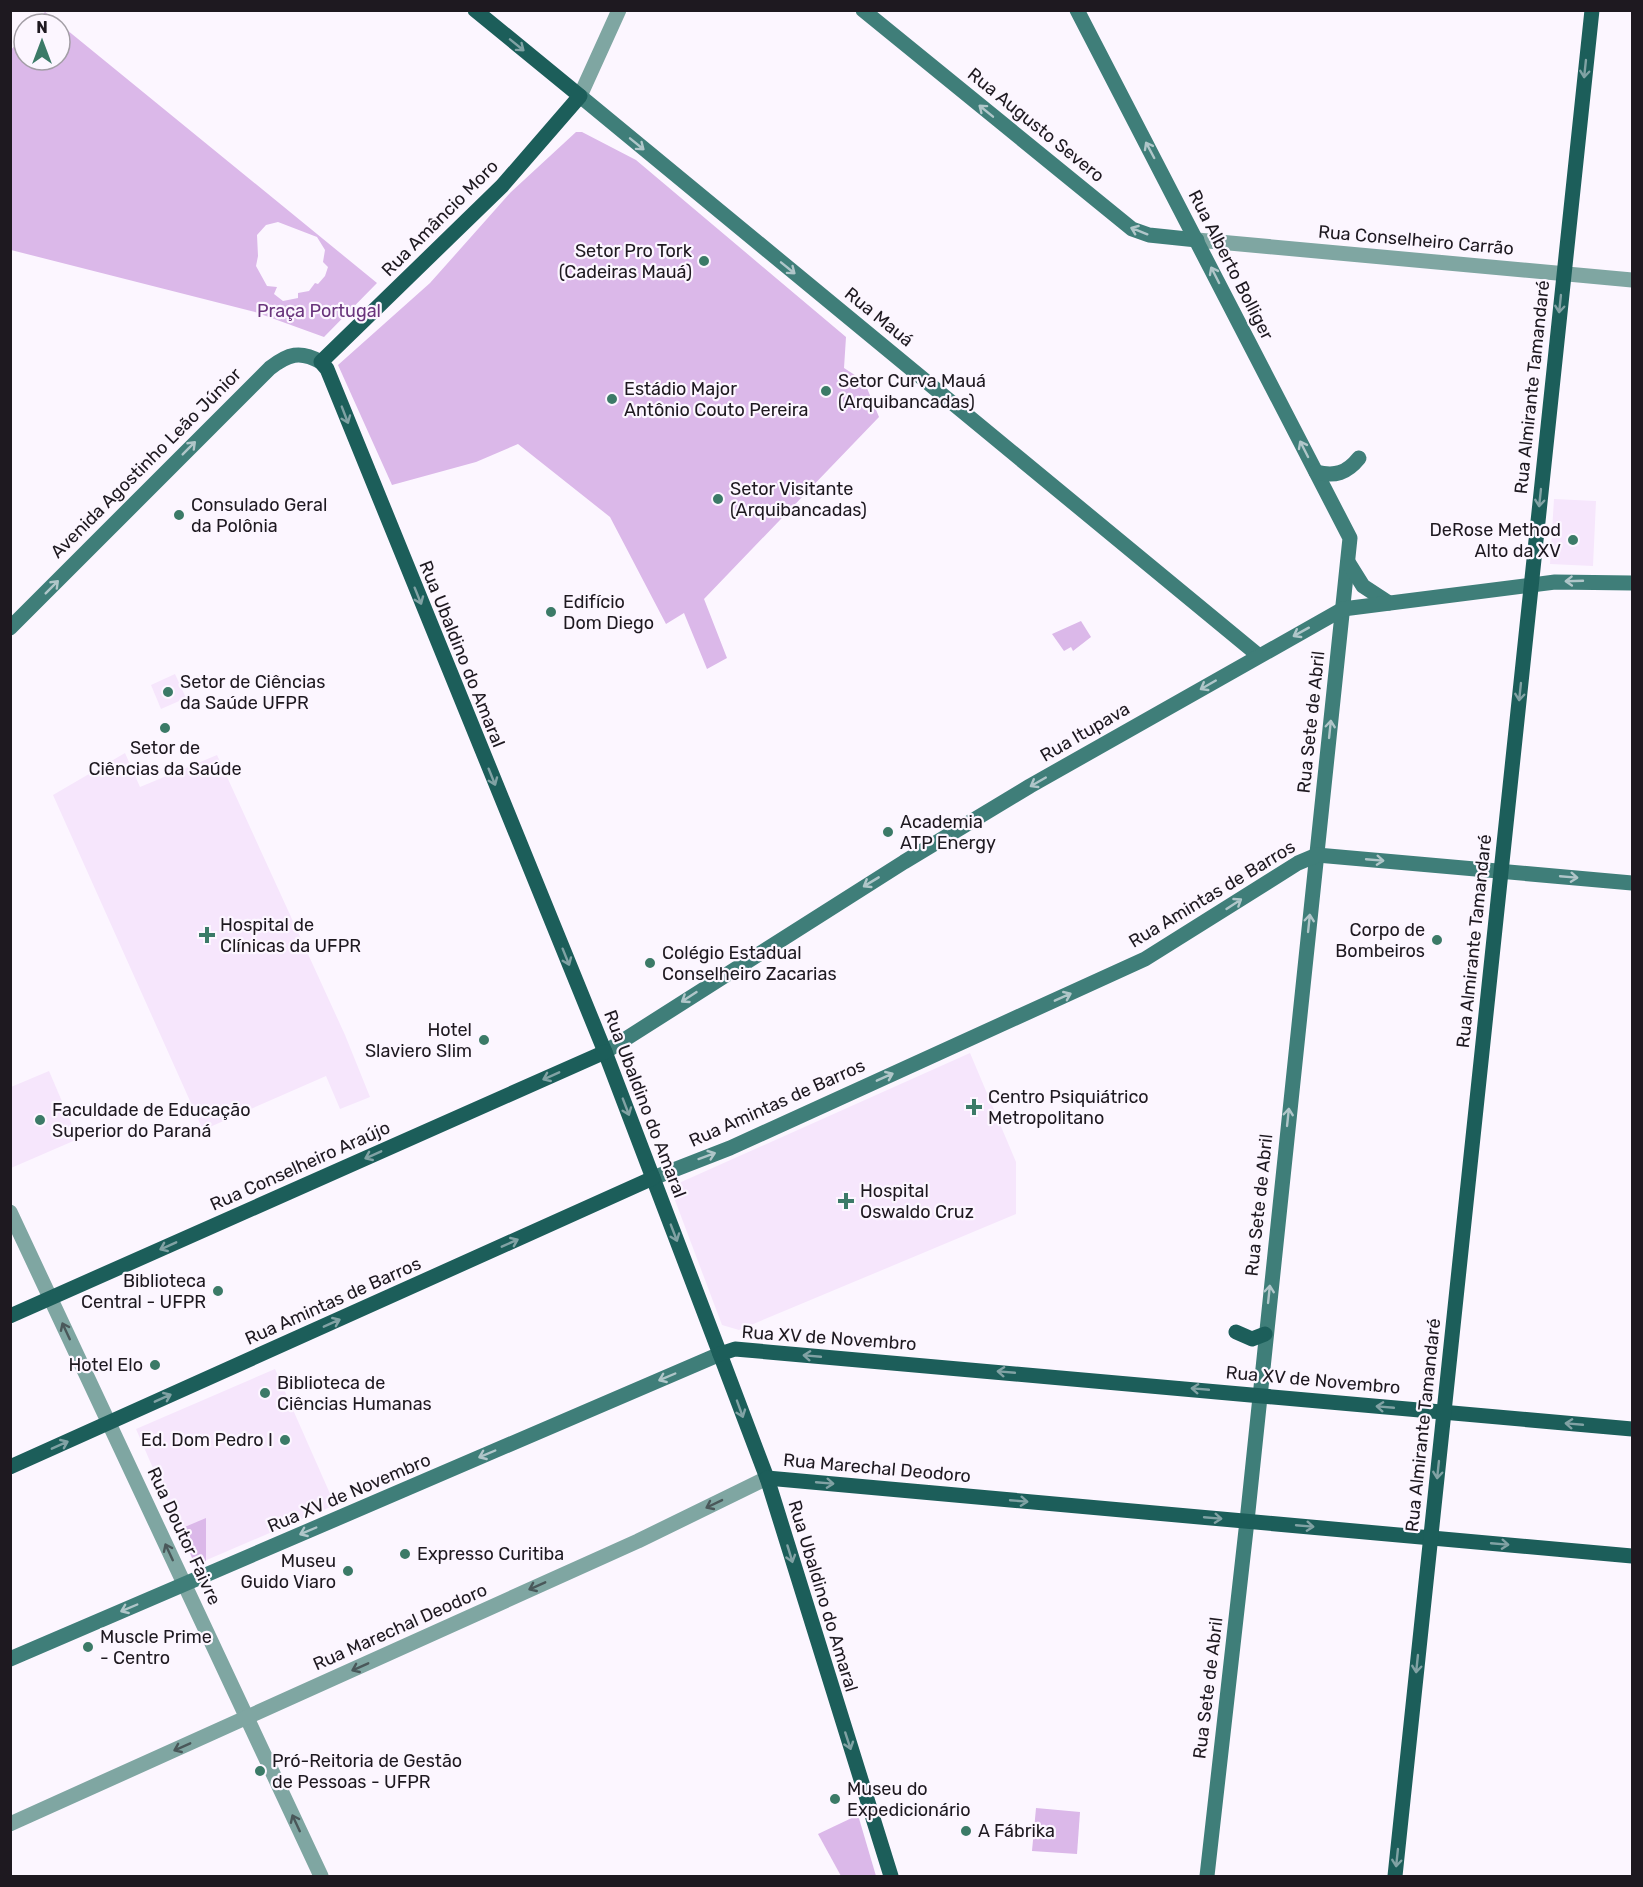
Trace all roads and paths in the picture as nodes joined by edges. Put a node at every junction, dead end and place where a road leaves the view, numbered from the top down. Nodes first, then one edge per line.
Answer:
1 (475, 10) edge
2 (619, 10) edge
3 (864, 10) edge
4 (1077, 10) edge
5 (1592, 10) edge
6 (580, 96) junction
7 (1197, 240) junction
8 (1564, 273) junction
9 (1632, 280) edge
10 (321, 362) junction
11 (1359, 458) dead end
12 (1316, 472) junction
13 (1350, 538) joint
14 (1348, 562) junction
15 (1632, 583) edge
16 (1531, 584) junction
17 (1389, 603) junction
18 (1343, 609) junction
19 (10, 628) edge
20 (1258, 656) junction
21 (1317, 855) junction
22 (1501, 871) junction
23 (1632, 883) edge
24 (605, 1052) junction
25 (653, 1178) junction
26 (10, 1212) edge
27 (51, 1298) junction
28 (10, 1316) edge
29 (1236, 1332) dead end
30 (1265, 1334) junction
31 (720, 1354) junction
32 (1259, 1394) junction
33 (1444, 1412) junction
34 (109, 1422) junction
35 (1632, 1430) edge
36 (10, 1467) edge
37 (767, 1478) junction
38 (1247, 1521) junction
39 (1431, 1538) junction
40 (1632, 1556) edge
41 (184, 1584) junction
42 (10, 1659) edge
43 (247, 1718) junction
44 (10, 1824) edge
45 (321, 1876) edge
46 (891, 1876) edge
47 (1207, 1876) edge
48 (1395, 1876) edge

1 -> 6 main road, Rua Mauá
2 - 6 street
7 -> 3 main road, Rua Augusto Severo
7 -> 4 main road, Rua Alberto Bolliger
5 -> 8 main road, Rua Almirante Tamandaré
6 - 10 main road, Rua Amâncio Moro
6 -> 20 main road, Rua Mauá
7 - 8 street, Rua Conselheiro Carrão
12 -> 7 main road, Rua Alberto Bolliger
8 - 9 street, Rua Conselheiro Carrão
8 -> 16 main road, Rua Almirante Tamandaré
19 -> 10 main road, Avenida Agostinho Leão Júnior
10 -> 24 main road, Rua Ubaldino do Amaral
11 - 12 main road
12 - 13 main road, Rua Alberto Bolliger
13 - 14 main road, Rua Sete de Abril
14 - 17 main road
14 - 18 main road, Rua Sete de Abril
15 -> 16 main road, Rua Itupava
16 - 17 main road, Rua Itupava
16 -> 22 main road, Rua Almirante Tamandaré
17 - 18 main road, Rua Itupava
18 -> 20 main road, Rua Itupava
21 -> 18 main road, Rua Sete de Abril
20 -> 24 main road, Rua Itupava
21 -> 22 main road
25 -> 21 main road, Rua Amintas de Barros
30 -> 21 main road, Rua Sete de Abril
22 -> 23 main road
22 - 33 main road, Rua Almirante Tamandaré
24 -> 25 main road, Rua Ubaldino do Amaral
24 -> 27 main road, Rua Conselheiro Araújo
25 -> 31 main road, Rua Ubaldino do Amaral
34 -> 25 main road, Rua Amintas de Barros
26 - 27 street, Rua Doutor Faivre
27 - 28 main road, Rua Conselheiro Araújo
34 -> 27 street, Rua Doutor Faivre
29 - 30 main road
30 - 32 main road, Rua Sete de Abril
32 -> 31 main road, Rua XV de Novembro
31 -> 37 main road, Rua Ubaldino do Amaral
31 -> 41 main road, Rua XV de Novembro
33 -> 32 main road, Rua XV de Novembro
32 - 38 main road, Rua Sete de Abril
35 -> 33 main road, Rua XV de Novembro
33 -> 39 main road, Rua Almirante Tamandaré
36 -> 34 main road, Rua Amintas de Barros
41 -> 34 street, Rua Doutor Faivre
37 -> 38 main road, Rua Marechal Deodoro
37 -> 43 street, Rua Marechal Deodoro
37 -> 46 main road, Rua Ubaldino do Amaral
38 -> 39 main road, Rua Marechal Deodoro
38 - 47 main road, Rua Sete de Abril
39 -> 40 main road, Rua Marechal Deodoro
39 -> 48 main road, Rua Almirante Tamandaré
41 -> 42 main road, Rua XV de Novembro
41 - 43 street, Rua Doutor Faivre
43 -> 44 street, Rua Marechal Deodoro
45 -> 43 street, Rua Doutor Faivre

